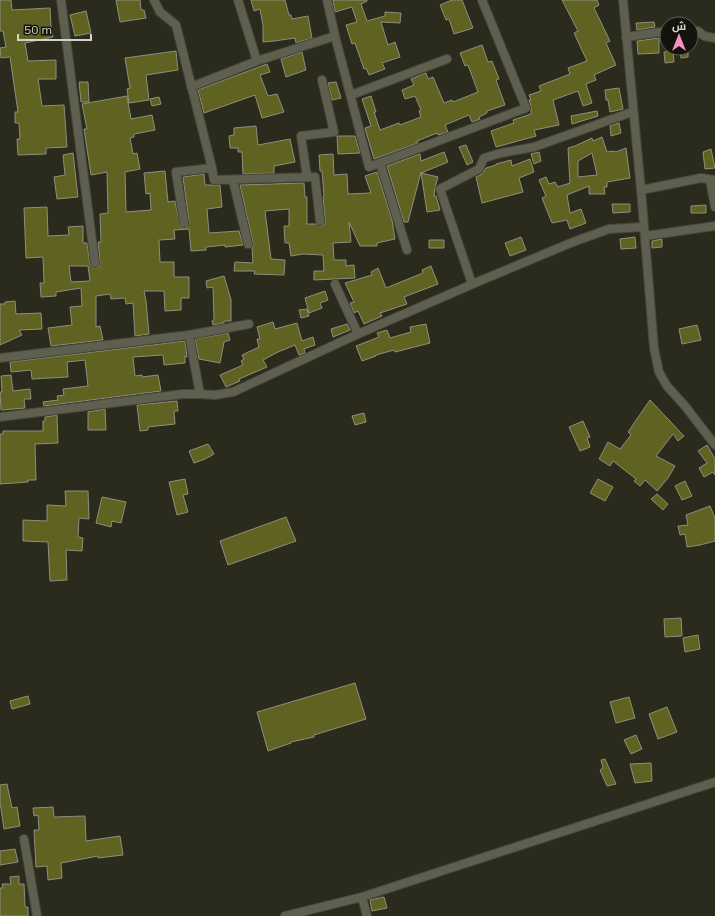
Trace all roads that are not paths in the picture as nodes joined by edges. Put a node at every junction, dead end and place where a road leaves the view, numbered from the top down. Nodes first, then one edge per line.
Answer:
1 (61, 0) edge
2 (154, 0) edge
3 (238, 0) edge
4 (328, 0) edge
5 (482, 0) edge
6 (623, 0) edge
7 (659, 32) edge
8 (699, 32) edge
9 (335, 36) junction
10 (626, 37) junction
11 (715, 38) edge
12 (447, 59) dead end
13 (257, 62) junction
14 (322, 80) dead end
15 (191, 87) junction
16 (351, 95) junction
17 (632, 112) junction
18 (380, 163) junction
19 (212, 168) junction
20 (307, 177) junction
21 (232, 180) junction
22 (712, 180) edge
23 (641, 190) junction
24 (715, 207) edge
25 (320, 222) dead end
26 (184, 223) dead end
27 (715, 226) edge
28 (643, 228) junction
29 (645, 236) junction
30 (248, 244) dead end
31 (407, 250) dead end
32 (95, 263) dead end
33 (334, 284) dead end
34 (472, 284) junction
35 (249, 324) dead end
36 (358, 334) junction
37 (189, 335) junction
38 (0, 358) edge
39 (200, 394) junction
40 (0, 417) edge
41 (715, 445) edge
42 (715, 782) edge
43 (24, 839) dead end
44 (362, 897) junction
45 (37, 916) edge
46 (285, 916) edge
47 (366, 916) edge

1 - 32 street
2 - 15 street
3 - 13 street
4 - 9 street
5 - 18 street
6 - 10 street
7 - 10 street
8 - 11 street
9 - 13 street
9 - 16 street
10 - 17 street
12 - 16 street
13 - 15 street
14 - 20 street
15 - 19 street
16 - 18 street
17 - 23 street
17 - 34 street
18 - 31 street
19 - 21 street
19 - 26 street
20 - 21 street
20 - 25 street
21 - 30 street
22 - 23 street
22 - 24 street
23 - 28 street
27 - 29 street
28 - 29 street
28 - 34 street
29 - 41 street
33 - 36 street
34 - 36 street
35 - 37 street
36 - 39 street
37 - 38 street
37 - 39 street
39 - 40 street
42 - 44 street
43 - 45 street
44 - 46 street
44 - 47 street

